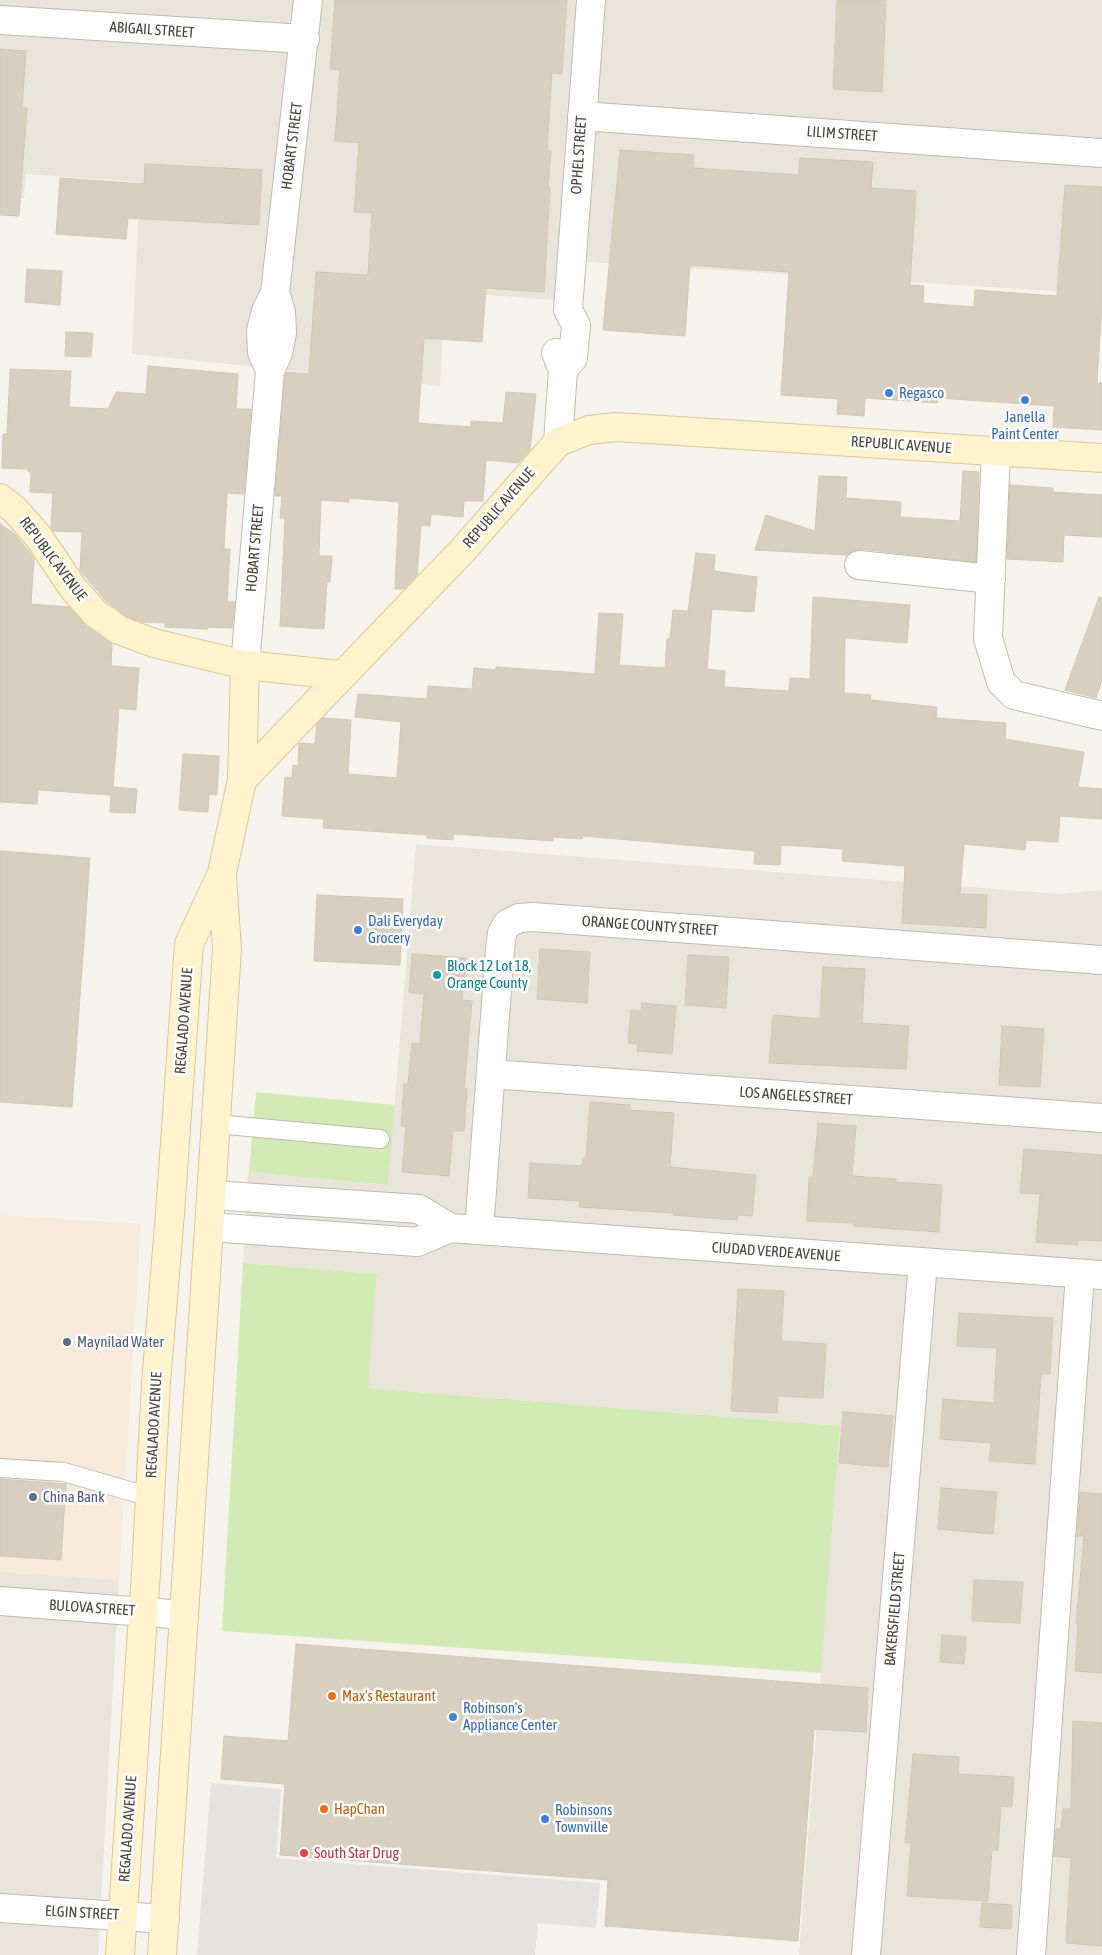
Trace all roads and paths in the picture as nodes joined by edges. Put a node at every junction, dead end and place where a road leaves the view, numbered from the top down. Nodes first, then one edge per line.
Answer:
1 (308, 0) edge
2 (591, 0) edge
3 (0, 20) edge
4 (305, 39) junction
5 (582, 116) junction
6 (1102, 152) edge
7 (558, 442) junction
8 (996, 451) junction
9 (1102, 458) edge
10 (0, 498) edge
11 (859, 565) dead end
12 (991, 580) junction
13 (245, 664) junction
14 (340, 675) junction
15 (1102, 716) edge
16 (242, 780) junction
17 (222, 873) junction
18 (1102, 960) edge
19 (491, 1074) junction
20 (1102, 1118) edge
21 (216, 1124) junction
22 (380, 1139) dead end
23 (212, 1194) junction
24 (336, 1203) junction
25 (210, 1227) junction
26 (450, 1228) junction
27 (479, 1230) junction
28 (334, 1236) junction
29 (923, 1262) junction
30 (1091, 1274) edge
31 (0, 1468) edge
32 (150, 1497) junction
33 (0, 1601) edge
34 (143, 1612) junction
35 (184, 1615) junction
36 (0, 1908) edge
37 (122, 1915) junction
38 (165, 1919) junction
39 (120, 1955) edge
40 (162, 1955) edge
41 (866, 1955) edge
42 (1031, 1955) edge

1 - 4 street, HOBART STREET
2 - 5 street, OPHEL STREET
3 - 4 street, ABIGAIL STREET
4 - 13 street, HOBART STREET
5 - 6 street, LILIM STREET
5 - 7 street, OPHEL STREET
7 - 8 main road, REPUBLIC AVENUE
7 - 14 main road, REPUBLIC AVENUE
8 - 9 main road, REPUBLIC AVENUE
8 - 12 street
10 - 13 main road, REPUBLIC AVENUE
11 - 12 street
12 - 15 street
13 - 14 main road, REPUBLIC AVENUE
13 - 16 main road, REGALADO AVENUE
14 - 16 main road
16 - 17 main road, REGALADO AVENUE
17 - 21 main road, REGALADO AVENUE
17 - 32 main road, REGALADO AVENUE
18 - 19 street, ORANGE COUNTY STREET
19 - 20 street, LOS ANGELES STREET
19 - 27 street, ORANGE COUNTY STREET
21 - 22 lane
21 - 23 main road, REGALADO AVENUE
23 - 24 street, CIUDAD VERDE AVENUE
23 - 25 main road, REGALADO AVENUE
24 - 26 street, CIUDAD VERDE AVENUE
24 - 28 street
25 - 28 street, CIUDAD VERDE AVENUE
25 - 35 main road, REGALADO AVENUE
26 - 27 street, CIUDAD VERDE AVENUE
26 - 28 street, CIUDAD VERDE AVENUE
27 - 29 street, CIUDAD VERDE AVENUE
29 - 30 street, CIUDAD VERDE AVENUE
29 - 41 street, BAKERSFIELD STREET
30 - 42 street
31 - 32 lane
32 - 34 main road, REGALADO AVENUE
33 - 34 street, BULOVA STREET
34 - 35 street, BULOVA STREET
34 - 37 main road, REGALADO AVENUE
35 - 38 main road, REGALADO AVENUE
36 - 37 street, ELGIN STREET
37 - 38 street, ELGIN STREET
37 - 39 main road, REGALADO AVENUE
38 - 40 main road, REGALADO AVENUE

